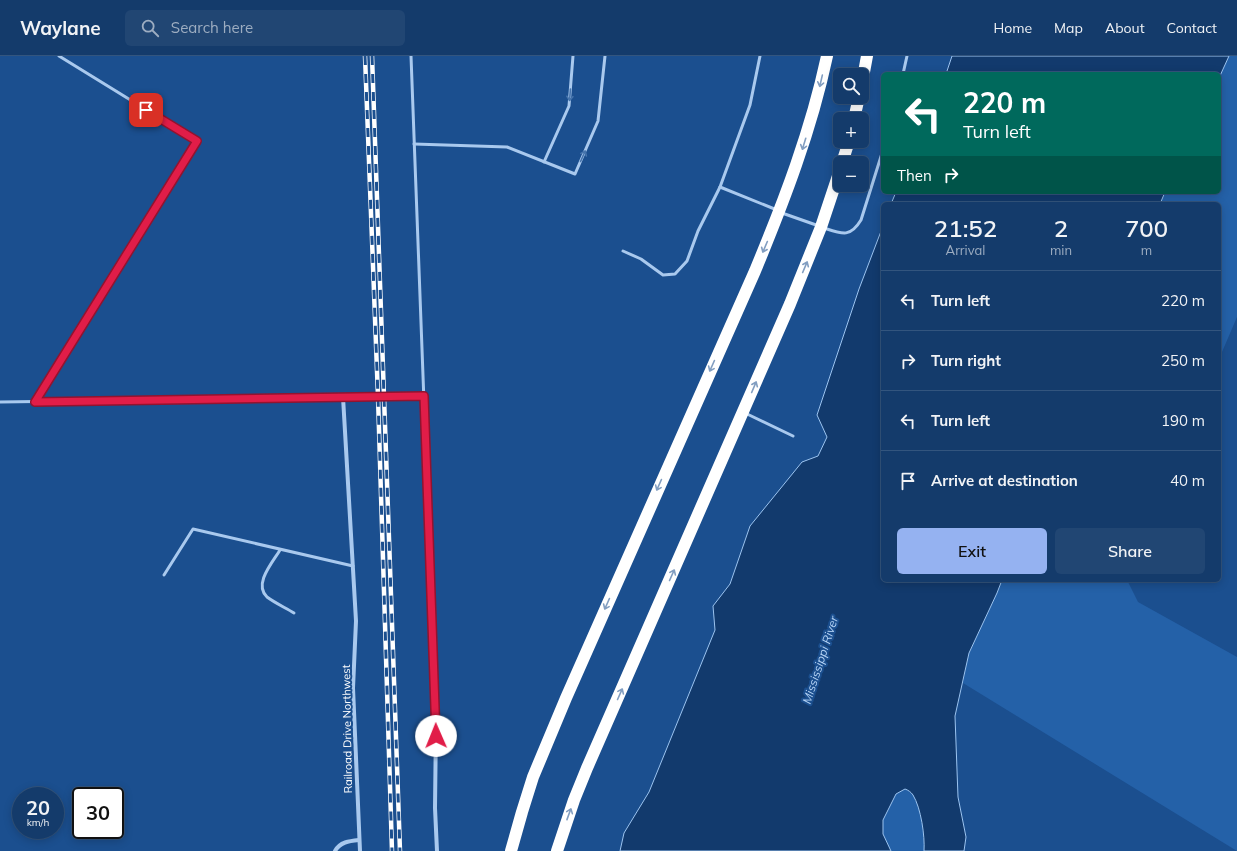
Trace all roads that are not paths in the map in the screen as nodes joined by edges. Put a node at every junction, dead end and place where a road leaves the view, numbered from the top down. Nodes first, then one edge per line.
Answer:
1 (59, 56) edge
2 (411, 56) edge
3 (573, 56) edge
4 (605, 56) edge
5 (760, 56) edge
6 (826, 56) edge
7 (867, 56) edge
8 (907, 56) edge
9 (865, 68) edge
10 (903, 72) edge
11 (414, 144) junction
12 (881, 156) edge
13 (544, 162) junction
14 (720, 187) junction
15 (833, 191) edge
16 (780, 212) junction
17 (821, 227) junction
18 (623, 251) dead end
19 (424, 396) junction
20 (343, 397) junction
21 (0, 402) edge
22 (35, 402) junction
23 (744, 413) junction
24 (793, 436) dead end
25 (280, 550) junction
26 (353, 566) junction
27 (164, 575) dead end
28 (294, 613) dead end
29 (436, 722) joint
30 (359, 840) junction
31 (335, 851) edge
32 (360, 851) edge
33 (437, 851) edge
34 (511, 851) edge
35 (557, 851) edge

1 - 22 lane
2 - 11 lane
3 -> 13 lane
13 -> 4 lane
5 - 14 lane
6 -> 16 highway
7 - 9 highway
8 - 10 lane
11 - 13 lane
11 - 19 lane
12 - 17 lane
14 - 16 lane
14 - 18 lane
15 - 17 highway
16 - 17 lane
16 -> 34 highway
23 -> 17 highway
19 - 20 lane
19 - 29 lane
20 - 22 lane
20 - 26 street, Railroad Drive Northwest
21 - 22 lane
23 - 24 lane
35 -> 23 highway
25 - 26 lane
25 - 27 lane
25 - 28 lane
26 - 30 street, Railroad Drive Northwest
29 - 33 street
30 - 31 street
30 - 32 street, Railroad Drive Northwest

